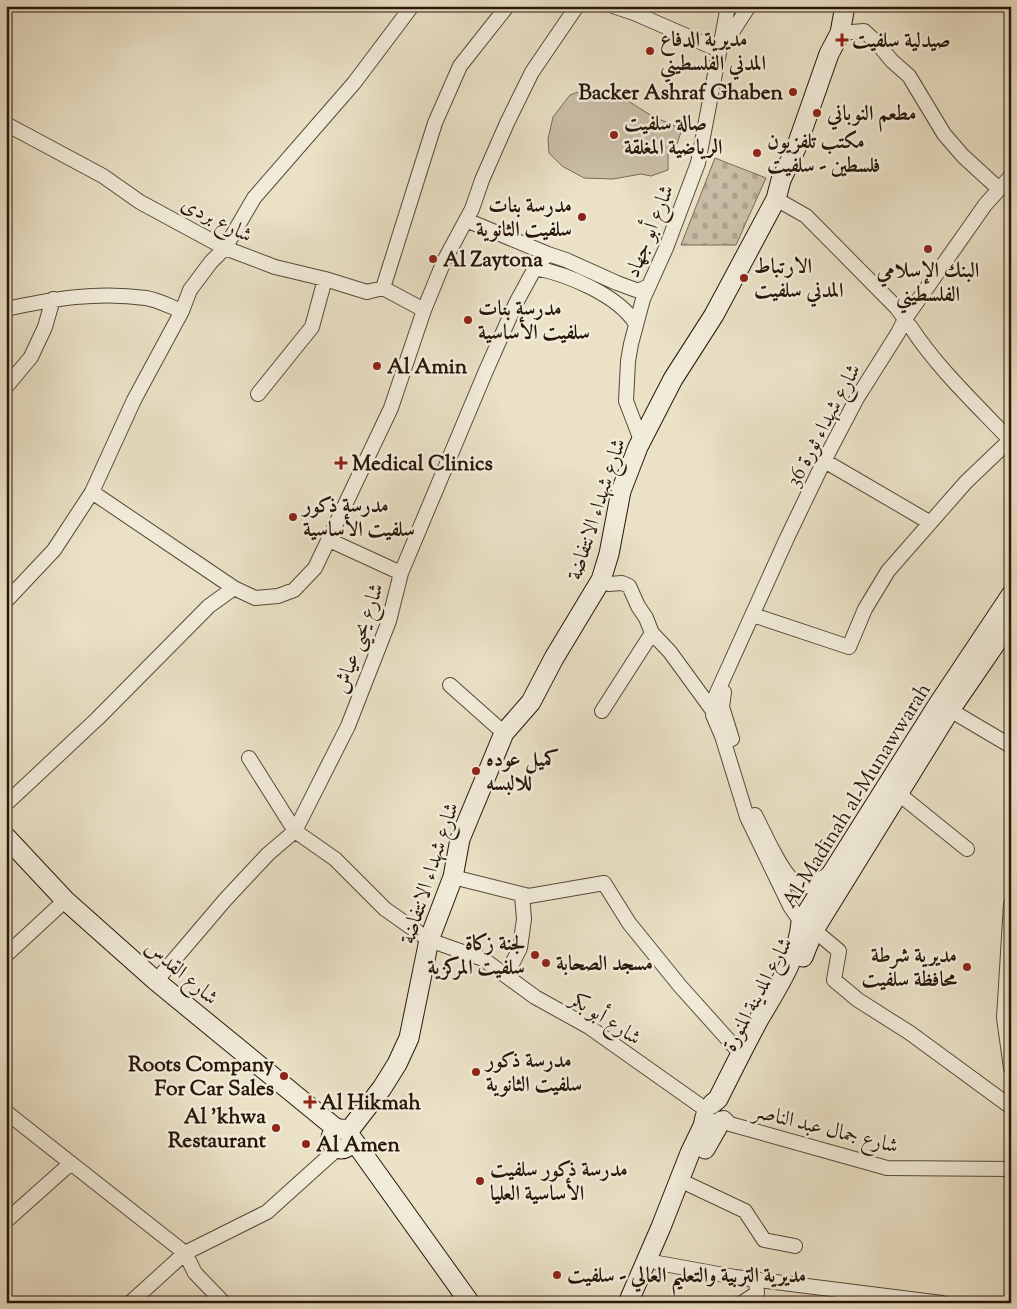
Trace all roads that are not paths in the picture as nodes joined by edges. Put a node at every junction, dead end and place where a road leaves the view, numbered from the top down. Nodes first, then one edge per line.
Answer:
1 (412, 6) edge
2 (577, 6) edge
3 (614, 6) edge
4 (728, 6) edge
5 (749, 6) edge
6 (845, 6) edge
7 (506, 9) dead end
8 (840, 33) junction
9 (719, 47) junction
10 (6, 124) edge
11 (1011, 176) edge
12 (1005, 189) edge
13 (776, 199) junction
14 (466, 220) junction
15 (225, 248) junction
16 (534, 248) junction
17 (548, 254) junction
18 (535, 268) junction
19 (325, 279) junction
20 (649, 286) junction
21 (383, 288) junction
22 (53, 299) junction
23 (6, 308) edge
24 (424, 310) junction
25 (182, 311) junction
26 (908, 323) junction
27 (636, 324) junction
28 (6, 387) edge
29 (258, 394) dead end
30 (642, 440) junction
31 (1010, 440) edge
32 (828, 462) junction
33 (92, 492) junction
34 (929, 522) junction
35 (329, 540) junction
36 (401, 573) junction
37 (601, 580) junction
38 (234, 588) junction
39 (1011, 595) edge
40 (6, 601) edge
41 (756, 616) junction
42 (1011, 621) edge
43 (652, 633) junction
44 (450, 685) dead end
45 (718, 686) junction
46 (698, 692) junction
47 (950, 710) junction
48 (716, 711) junction
49 (602, 712) dead end
50 (504, 733) junction
51 (1011, 746) edge
52 (249, 758) dead end
53 (899, 794) junction
54 (6, 804) edge
55 (295, 831) junction
56 (6, 837) edge
57 (968, 849) dead end
58 (6, 852) edge
59 (834, 870) junction
60 (453, 877) junction
61 (522, 895) junction
62 (1011, 904) edge
63 (58, 907) junction
64 (808, 926) junction
65 (429, 940) junction
66 (6, 955) edge
67 (506, 976) junction
68 (156, 981) junction
69 (741, 1054) junction
70 (1011, 1068) edge
71 (1011, 1108) edge
72 (6, 1113) edge
73 (715, 1113) junction
74 (341, 1140) junction
75 (71, 1163) junction
76 (1011, 1169) edge
77 (690, 1185) junction
78 (6, 1221) edge
79 (795, 1246) dead end
80 (185, 1253) junction
81 (658, 1263) junction
82 (756, 1280) junction
83 (748, 1301) edge
84 (130, 1303) edge
85 (224, 1303) edge
86 (458, 1303) edge
87 (470, 1303) edge
88 (628, 1303) edge
89 (641, 1303) edge
90 (942, 1303) edge

1 - 15 street
2 - 14 street
3 - 9 street
4 - 9 street, شارع أبو جهاد
5 - 9 street
6 - 8 main road, شارع شهداء الانتفاضة
7 - 21 street
8 - 12 street
8 - 13 main road, شارع شهداء الانتفاضة
9 - 20 street, شارع أبو جهاد
10 - 15 street, شارع بردى
11 - 12 street, شارع شهداء ثورة 36
12 - 26 street, شارع شهداء ثورة 36
13 - 26 street
13 - 30 main road, شارع شهداء الانتفاضة
14 - 16 street
14 - 24 street
15 - 19 street, شارع بردى
15 - 25 street
16 - 17 street
16 - 18 street
17 - 18 street, شارع يحيى عياش
17 - 20 street
18 - 27 street
18 - 36 street, شارع يحيى عياش
19 - 21 street, شارع بردى
19 - 29 street
20 - 27 street, شارع أبو جهاد
21 - 24 street
22 - 23 street
22 - 25 street
22 - 28 street
24 - 35 street
25 - 33 street
26 - 31 street
26 - 32 street, شارع شهداء ثورة 36
26 - 45 street, شارع شهداء ثورة 36
27 - 30 street, شارع أبو جهاد
30 - 37 main road, شارع شهداء الانتفاضة
31 - 34 street
32 - 34 street
32 - 41 street, شارع شهداء ثورة 36
33 - 38 street
33 - 40 street
34 - 41 street
35 - 36 street
35 - 38 street
36 - 55 street, شارع يحيى عياش
37 - 43 street
37 - 50 main road, شارع شهداء الانتفاضة
38 - 54 street
39 - 59 main road, Al-Madīnah al-Munawwarah
41 - 48 street, شارع شهداء ثورة 36
42 - 47 main road, شارع المدينة المنورة
43 - 46 street
43 - 49 street
44 - 50 street
45 - 46 street
45 - 48 street, شارع شهداء ثورة 36
46 - 48 street
47 - 51 street
47 - 53 main road, شارع المدينة المنورة
48 - 59 street
48 - 64 street
50 - 60 main road, شارع شهداء الانتفاضة
52 - 55 street
53 - 57 street
53 - 64 main road, شارع المدينة المنورة
55 - 65 street, شارع أبو بكر
55 - 68 street, شارع يحيى عياش
56 - 68 main road, شارع القدس
58 - 63 main road, شارع القدس
59 - 64 main road, Al-Madīnah al-Munawwarah
60 - 61 street
60 - 65 main road, شارع شهداء الانتفاضة
61 - 67 street
61 - 69 street
62 - 70 street
63 - 66 street
63 - 74 main road, شارع القدس
64 - 69 main road, Al-Madīnah al-Munawwarah
64 - 71 street
64 - 73 main road, شارع المدينة المنورة
65 - 67 street, شارع أبو بكر
65 - 74 main road, شارع شهداء الانتفاضة
67 - 73 street, شارع أبو بكر
68 - 74 main road, شارع القدس
69 - 73 main road, Al-Madīnah al-Munawwarah
72 - 75 street
73 - 76 street, شارع جمال عبد الناصر
73 - 77 main road, شارع المدينة المنورة
73 - 88 main road, شارع المدينة المنورة
74 - 80 street
74 - 86 main road, شارع القدس
74 - 87 main road, شارع القدس
75 - 78 street
75 - 80 street
77 - 79 street
77 - 81 main road, شارع المدينة المنورة
80 - 84 street
80 - 85 street
81 - 82 street
81 - 89 main road, شارع المدينة المنورة
82 - 83 street
82 - 90 street

